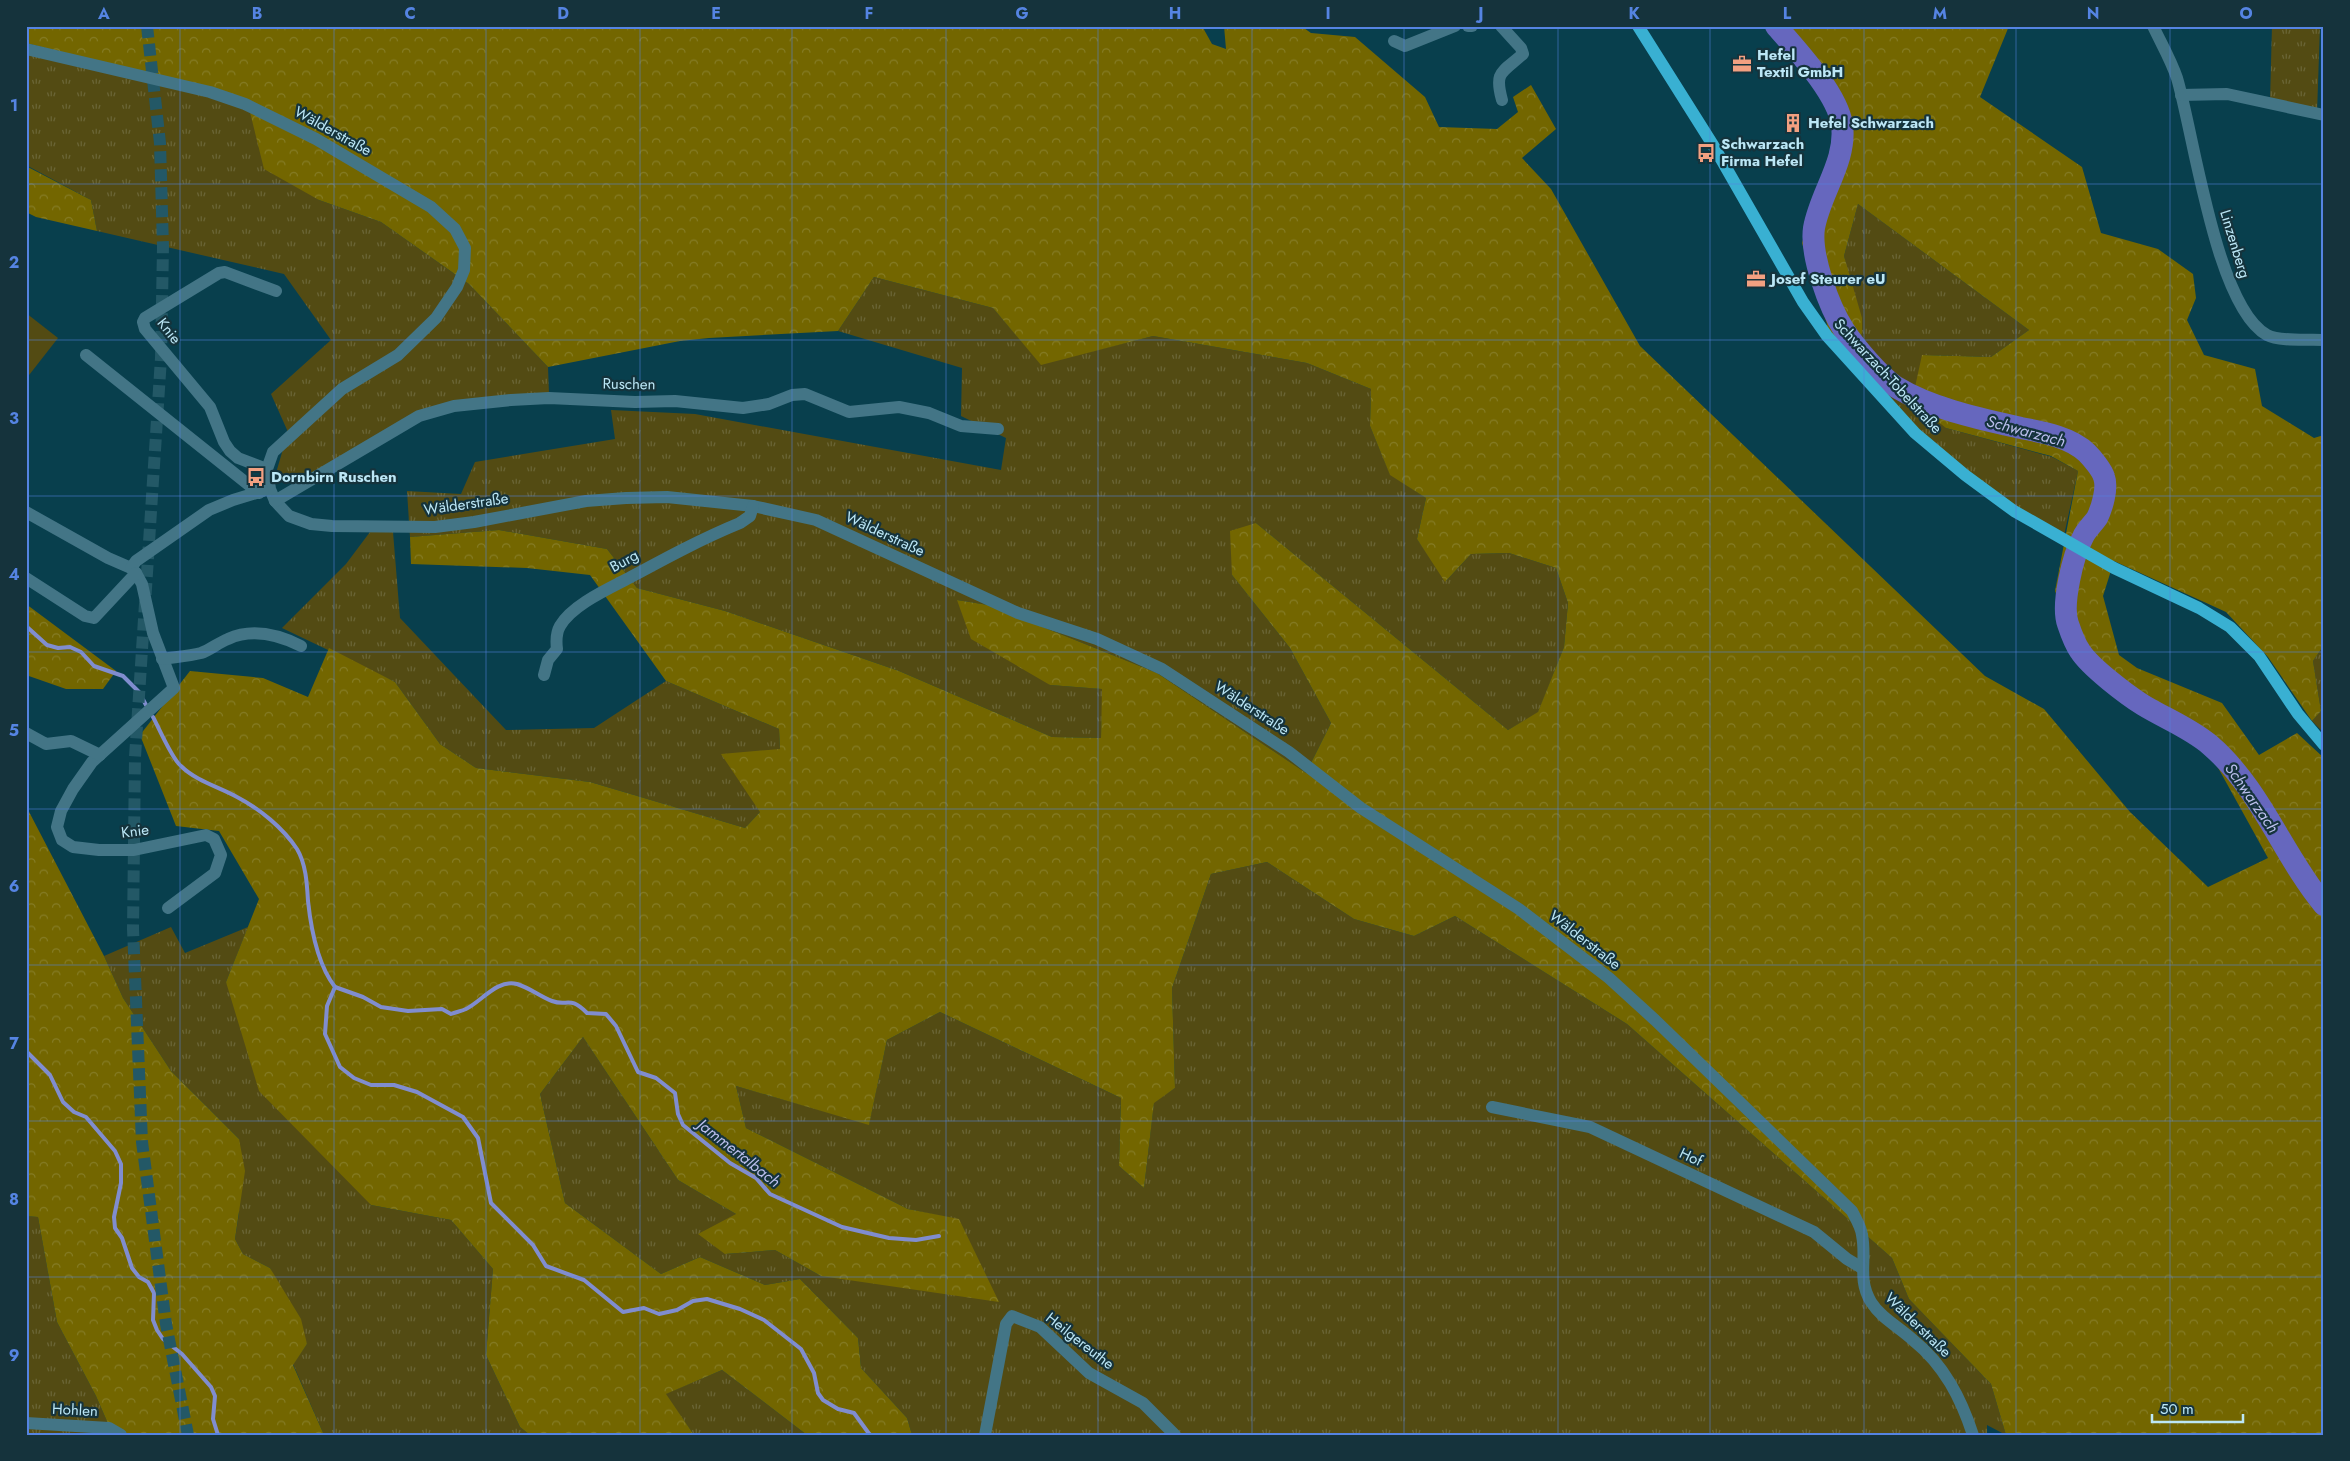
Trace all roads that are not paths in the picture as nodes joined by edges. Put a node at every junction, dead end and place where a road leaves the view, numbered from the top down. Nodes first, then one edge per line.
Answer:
1 (1455, 26) edge
2 (1468, 26) edge
3 (1472, 26) edge
4 (1501, 26) edge
5 (1638, 26) edge
6 (2153, 26) edge
7 (1394, 41) dead end
8 (26, 49) edge
9 (2181, 95) junction
10 (1502, 100) dead end
11 (2324, 116) edge
12 (276, 291) dead end
13 (2324, 340) edge
14 (86, 355) dead end
15 (998, 429) dead end
16 (267, 469) junction
17 (268, 494) junction
18 (753, 506) junction
19 (26, 512) edge
20 (133, 570) junction
21 (26, 578) edge
22 (301, 646) dead end
23 (162, 659) junction
24 (544, 675) dead end
25 (26, 733) edge
26 (2324, 745) edge
27 (100, 755) junction
28 (168, 908) dead end
29 (1492, 1107) dead end
30 (1862, 1268) junction
31 (26, 1424) edge
32 (121, 1435) edge
33 (985, 1435) edge
34 (1175, 1435) edge
35 (1974, 1435) edge

1 - 7 street
2 - 3 street
4 - 10 street
5 - 26 main road, Schwarzach-Tobelstraße
6 - 9 street, Linzenberg
8 - 16 street, Wälderstraße
9 - 11 street
9 - 13 street, Linzenberg
12 - 16 street, Knie
14 - 17 street
15 - 17 street, Ruschen
16 - 17 street
17 - 18 street, Wälderstraße
17 - 20 street
18 - 24 street, Burg
18 - 30 street, Wälderstraße
19 - 20 street
20 - 21 street
20 - 23 street, Knie
22 - 23 street
23 - 27 street, Knie
25 - 27 street
27 - 28 street, Knie
29 - 30 street, Hof
30 - 35 street, Wälderstraße
31 - 32 street, Hohlen
33 - 34 street, Heilgereuthe

